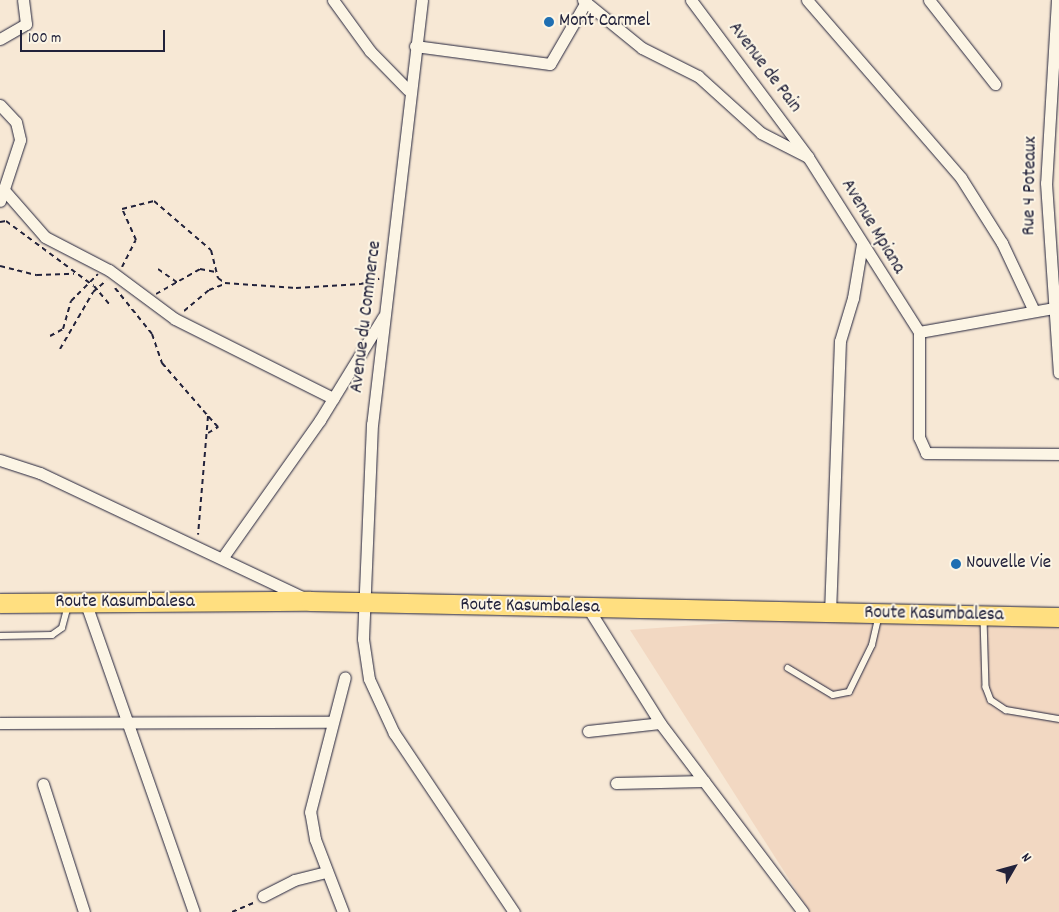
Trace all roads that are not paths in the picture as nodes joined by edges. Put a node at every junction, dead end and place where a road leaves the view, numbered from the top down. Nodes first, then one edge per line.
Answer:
1 (23, 0) edge
2 (333, 0) edge
3 (422, 0) edge
4 (691, 0) edge
5 (807, 0) edge
6 (929, 0) edge
7 (1057, 0) edge
8 (584, 1) edge
9 (0, 39) edge
10 (415, 46) junction
11 (995, 84) dead end
12 (408, 90) junction
13 (0, 105) edge
14 (808, 157) junction
15 (2, 195) edge
16 (862, 244) junction
17 (1053, 245) edge
18 (1057, 307) edge
19 (1034, 311) junction
20 (386, 312) junction
21 (919, 332) junction
22 (1058, 373) edge
23 (333, 398) junction
24 (1059, 454) edge
25 (0, 460) edge
26 (223, 557) junction
27 (310, 601) junction
28 (0, 603) edge
29 (77, 604) junction
30 (362, 604) junction
31 (588, 608) junction
32 (830, 612) junction
33 (880, 615) junction
34 (984, 616) junction
35 (1059, 617) edge
36 (0, 636) edge
37 (788, 668) dead end
38 (345, 678) dead end
39 (1059, 719) edge
40 (331, 722) junction
41 (125, 723) junction
42 (660, 723) junction
43 (0, 724) edge
44 (588, 731) dead end
45 (704, 781) junction
46 (616, 783) dead end
47 (43, 784) dead end
48 (327, 872) junction
49 (263, 896) road end
50 (84, 912) edge
51 (194, 912) edge
52 (343, 912) edge
53 (514, 912) edge
54 (803, 912) edge

1 - 9 street
2 - 12 street
3 - 10 street, Avenue du Commerce
4 - 14 street, Avenue de Pain
5 - 19 street
6 - 11 street
7 - 17 street, Rue 4 Poteaux
8 - 10 street
8 - 14 street
10 - 12 street, Avenue du Commerce
12 - 20 street, Avenue du Commerce
13 - 15 street
14 - 16 street, Avenue Mpiana
15 - 23 street
16 - 21 street, Avenue Mpiana
16 - 32 street
17 - 18 street, Rue 4 Poteaux
18 - 19 street
18 - 22 street, Rue 4 Poteaux
19 - 21 street
20 - 23 street
20 - 30 street, Avenue du Commerce
21 - 24 street
23 - 26 street
25 - 26 street
26 - 27 street
27 - 29 highway, Route Kasumbalesa
27 - 30 highway, Route Kasumbalesa
28 - 29 highway, Route Kasumbalesa
29 - 36 lane
29 - 41 street
30 - 31 highway, Route Kasumbalesa
30 - 53 street, Avenue du Commerce
31 - 32 highway, Route Kasumbalesa
31 - 42 street
32 - 33 highway, Route Kasumbalesa
33 - 34 highway, Route Kasumbalesa
33 - 37 lane
34 - 35 highway, Route Kasumbalesa
34 - 39 lane
38 - 40 street
40 - 41 street
40 - 48 street
41 - 43 street
41 - 51 street
42 - 44 street
42 - 45 street
45 - 46 street
45 - 54 street
47 - 50 street
48 - 49 street
48 - 52 street

